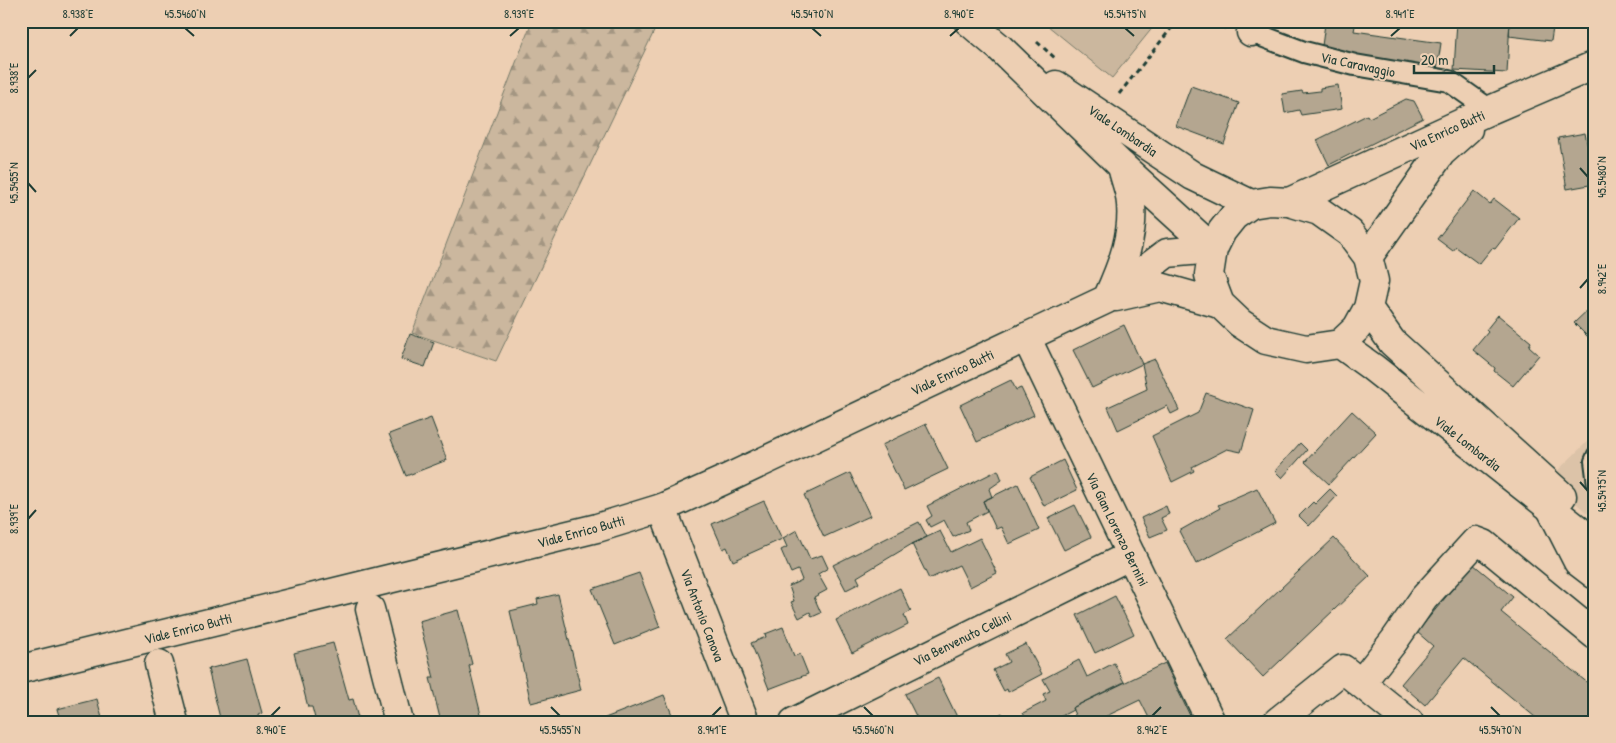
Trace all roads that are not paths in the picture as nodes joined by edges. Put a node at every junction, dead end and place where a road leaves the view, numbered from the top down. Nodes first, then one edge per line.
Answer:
1 (968, 21) edge
2 (1252, 27) edge
3 (1000, 48) junction
4 (1595, 65) edge
5 (1490, 110) junction
6 (1122, 166) junction
7 (1289, 202) junction
8 (1251, 204) junction
9 (1213, 249) junction
10 (1368, 257) junction
11 (1107, 299) junction
12 (1220, 304) junction
13 (1368, 308) junction
14 (1026, 337) junction
15 (1340, 344) junction
16 (1595, 454) edge
17 (1595, 485) edge
18 (1550, 507) junction
19 (662, 508) junction
20 (1595, 526) edge
21 (1595, 543) edge
22 (1131, 555) junction
23 (1595, 575) edge
24 (370, 609) dead end
25 (1595, 635) edge
26 (159, 664) dead end
27 (21, 669) edge
28 (1352, 676) junction
29 (174, 722) edge
30 (399, 722) edge
31 (745, 722) edge
32 (794, 722) edge
33 (1211, 722) edge
34 (1277, 722) edge
35 (1409, 722) edge

1 - 3 street, Viale Lombardia
2 - 5 street, Via Caravaggio
3 - 6 street, Viale Lombardia
3 - 8 street, Viale Lombardia
4 - 5 street
5 - 7 street, Via Enrico Butti
5 - 10 street, Via Enrico Butti
6 - 9 street, Viale Lombardia
6 - 11 street
7 - 8 street
7 - 10 street
8 - 9 street
9 - 11 street
9 - 12 street
10 - 13 street
11 - 12 street
11 - 14 street, Viale Enrico Butti
12 - 15 street
13 - 15 street
13 - 20 street, Viale Lombardia
14 - 19 street, Viale Enrico Butti
14 - 22 street, Via Gian Lorenzo Bernini
15 - 18 street, Viale Lombardia
16 - 17 lane
18 - 21 street, Viale Lombardia
18 - 23 street
19 - 27 street, Viale Enrico Butti
19 - 31 street, Via Antonio Canova
22 - 32 street, Via Benvenuto Cellini
22 - 33 street, Via Gian Lorenzo Bernini
24 - 30 street
25 - 28 street
26 - 29 street
28 - 34 street
28 - 35 street

